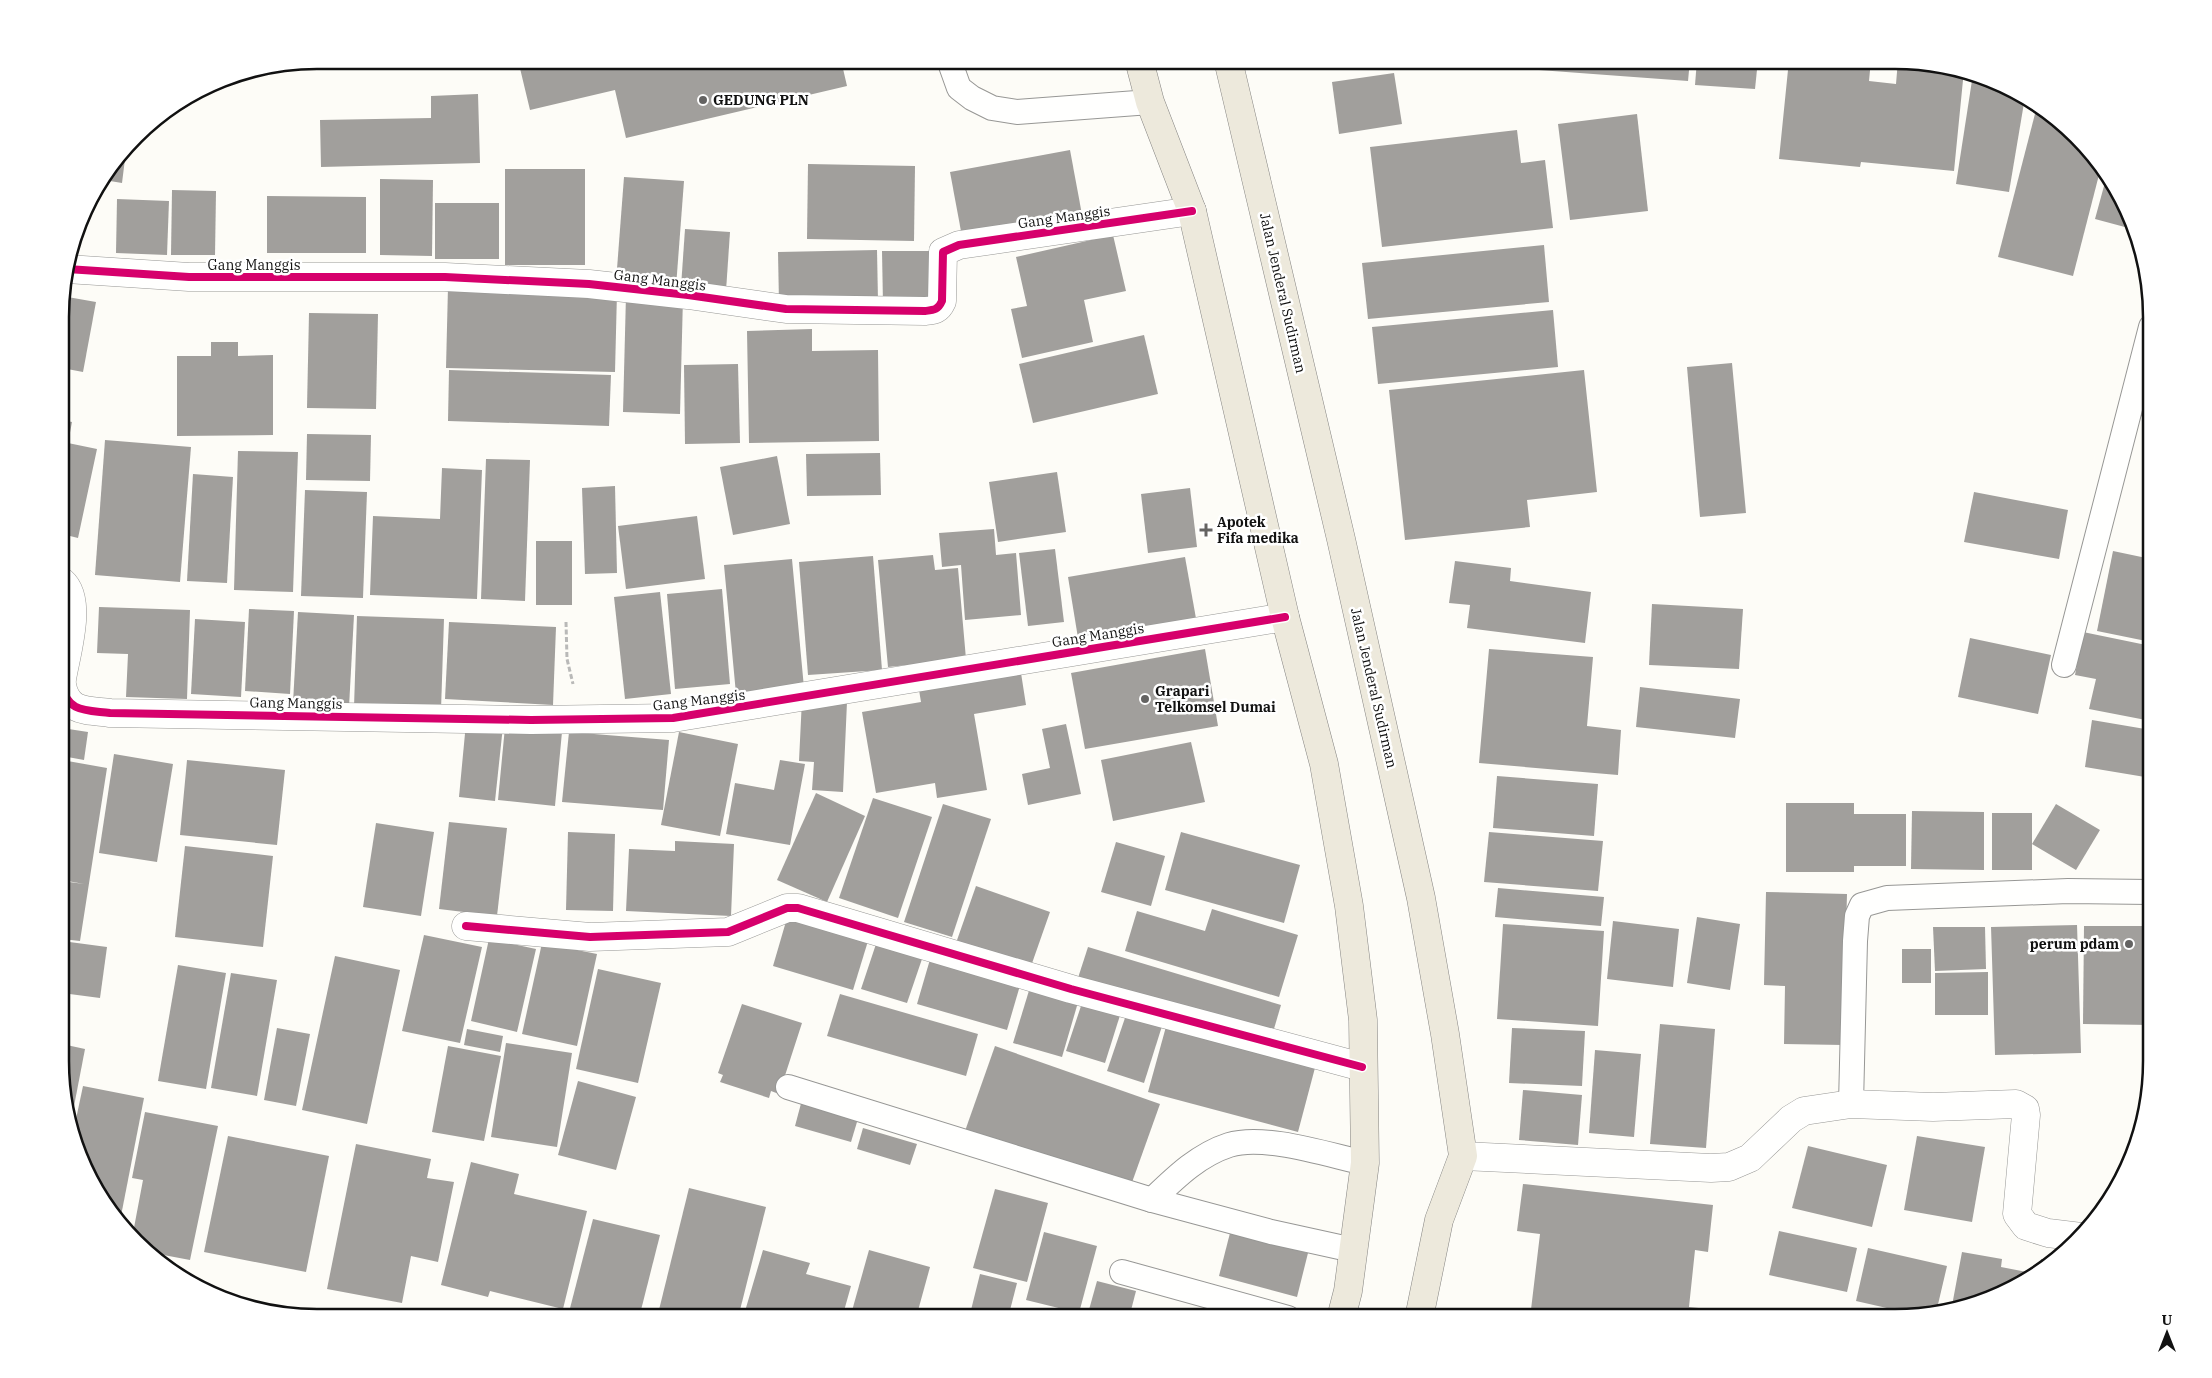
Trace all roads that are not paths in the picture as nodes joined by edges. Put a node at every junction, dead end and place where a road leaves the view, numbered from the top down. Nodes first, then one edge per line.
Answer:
1 (952, 69) edge
2 (1141, 69) edge
3 (1230, 69) edge
4 (1150, 102) junction
5 (1192, 211) junction
6 (74, 269) edge
7 (2143, 361) edge
8 (69, 590) edge
9 (1285, 617) junction
10 (69, 634) edge
11 (2064, 665) dead end
12 (69, 701) edge
13 (2143, 892) edge
14 (466, 926) dead end
15 (1362, 1068) junction
16 (788, 1087) dead end
17 (1851, 1104) junction
18 (1463, 1156) junction
19 (1365, 1163) junction
20 (1152, 1200) junction
21 (2072, 1236) edge
22 (1353, 1250) junction
23 (1122, 1272) dead end
24 (1256, 1309) edge
25 (1343, 1309) edge
26 (1421, 1309) edge

1 - 4 lane
2 - 4 main road
3 - 18 main road, Jalan Jenderal Sudirman
4 - 5 main road
5 - 6 street, Gang Manggis
5 - 9 main road
7 - 11 lane
8 - 10 street
9 - 12 street, Gang Manggis
9 - 15 main road
13 - 17 lane
14 - 15 street
15 - 19 main road
16 - 20 lane
17 - 18 street
17 - 21 street
18 - 26 main road, Jalan Jenderal Sudirman
19 - 20 lane
19 - 22 main road
20 - 22 lane
22 - 25 main road
23 - 24 lane

